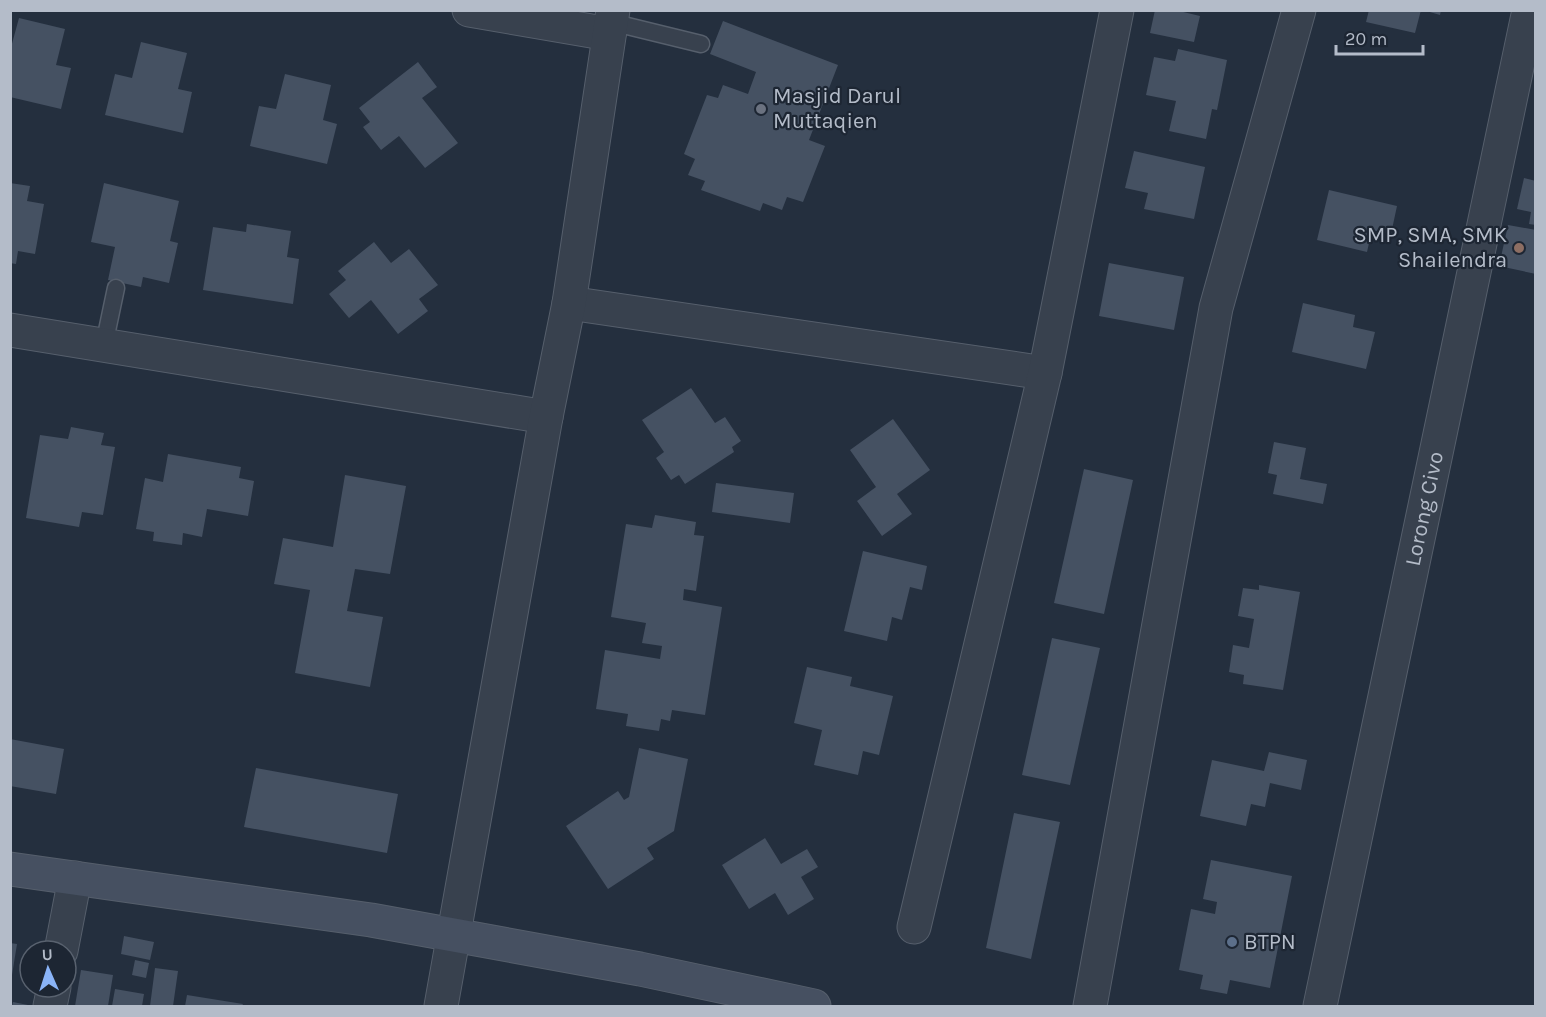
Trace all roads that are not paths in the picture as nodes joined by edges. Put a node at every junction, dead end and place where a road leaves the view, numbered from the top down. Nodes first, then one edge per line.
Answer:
1 (469, 10) edge
2 (1117, 10) edge
3 (1299, 10) edge
4 (1529, 10) edge
5 (611, 22) edge
6 (701, 44) dead end
7 (116, 288) dead end
8 (569, 303) junction
9 (10, 330) edge
10 (104, 345) junction
11 (1045, 373) junction
12 (546, 417) junction
13 (10, 869) edge
14 (75, 878) junction
15 (914, 927) dead end
16 (456, 935) junction
17 (63, 939) edge
18 (441, 1006) edge
19 (814, 1006) edge
20 (1090, 1006) edge
21 (1320, 1006) edge

1 - 5 street
2 - 11 street
3 - 20 street
4 - 21 street, Lorong Civo
5 - 6 lane
5 - 8 street
7 - 10 lane
8 - 11 street
8 - 12 street
9 - 10 street
10 - 12 street
11 - 15 street
12 - 16 street
13 - 14 main road
14 - 16 main road
14 - 17 street
16 - 18 street
16 - 19 main road

